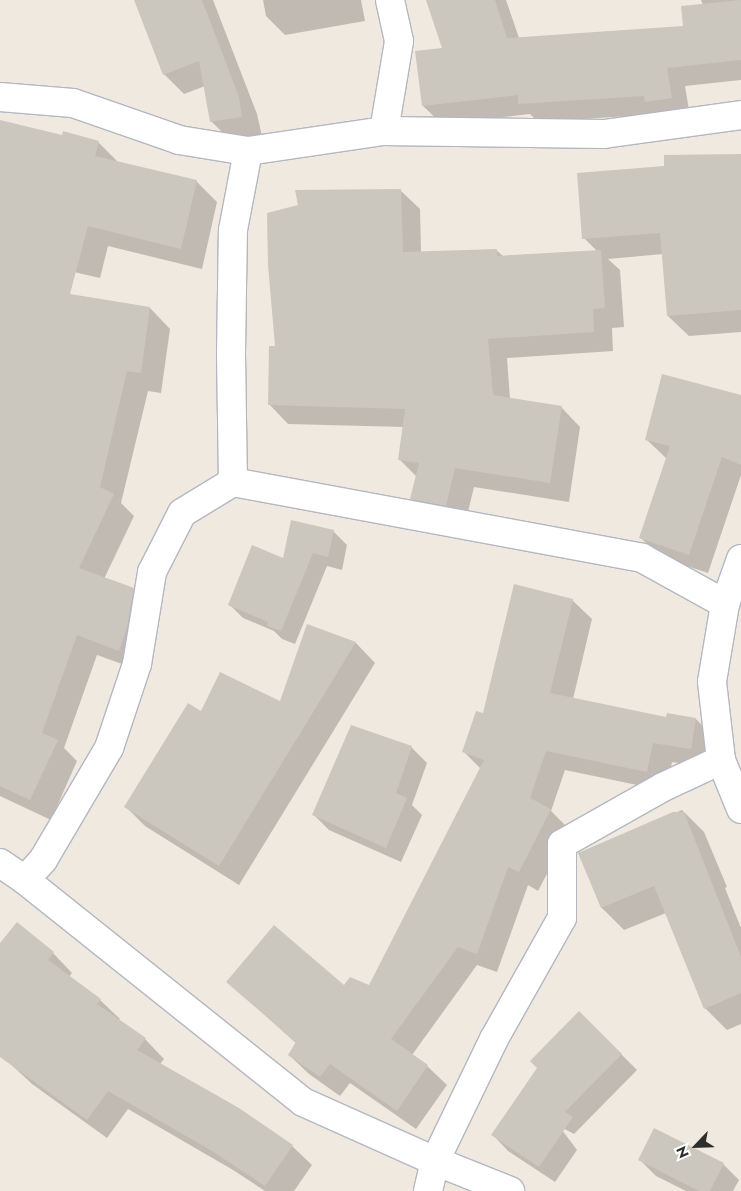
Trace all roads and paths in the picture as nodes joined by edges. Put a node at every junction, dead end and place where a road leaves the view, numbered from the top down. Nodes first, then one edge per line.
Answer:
1 (390, 0) edge
2 (0, 97) edge
3 (741, 115) edge
4 (384, 131) junction
5 (248, 151) junction
6 (233, 482) junction
7 (741, 559) edge
8 (725, 604) junction
9 (722, 760) junction
10 (741, 809) edge
11 (0, 863) edge
12 (25, 880) junction
13 (436, 1161) junction
14 (428, 1191) edge
15 (510, 1191) edge

1 - 4 street
2 - 5 street
3 - 4 street
4 - 5 street
5 - 6 street
6 - 8 street
6 - 12 street
7 - 8 street
8 - 9 street
9 - 10 street
9 - 13 street
11 - 12 street
12 - 13 street
13 - 14 street
13 - 15 street

